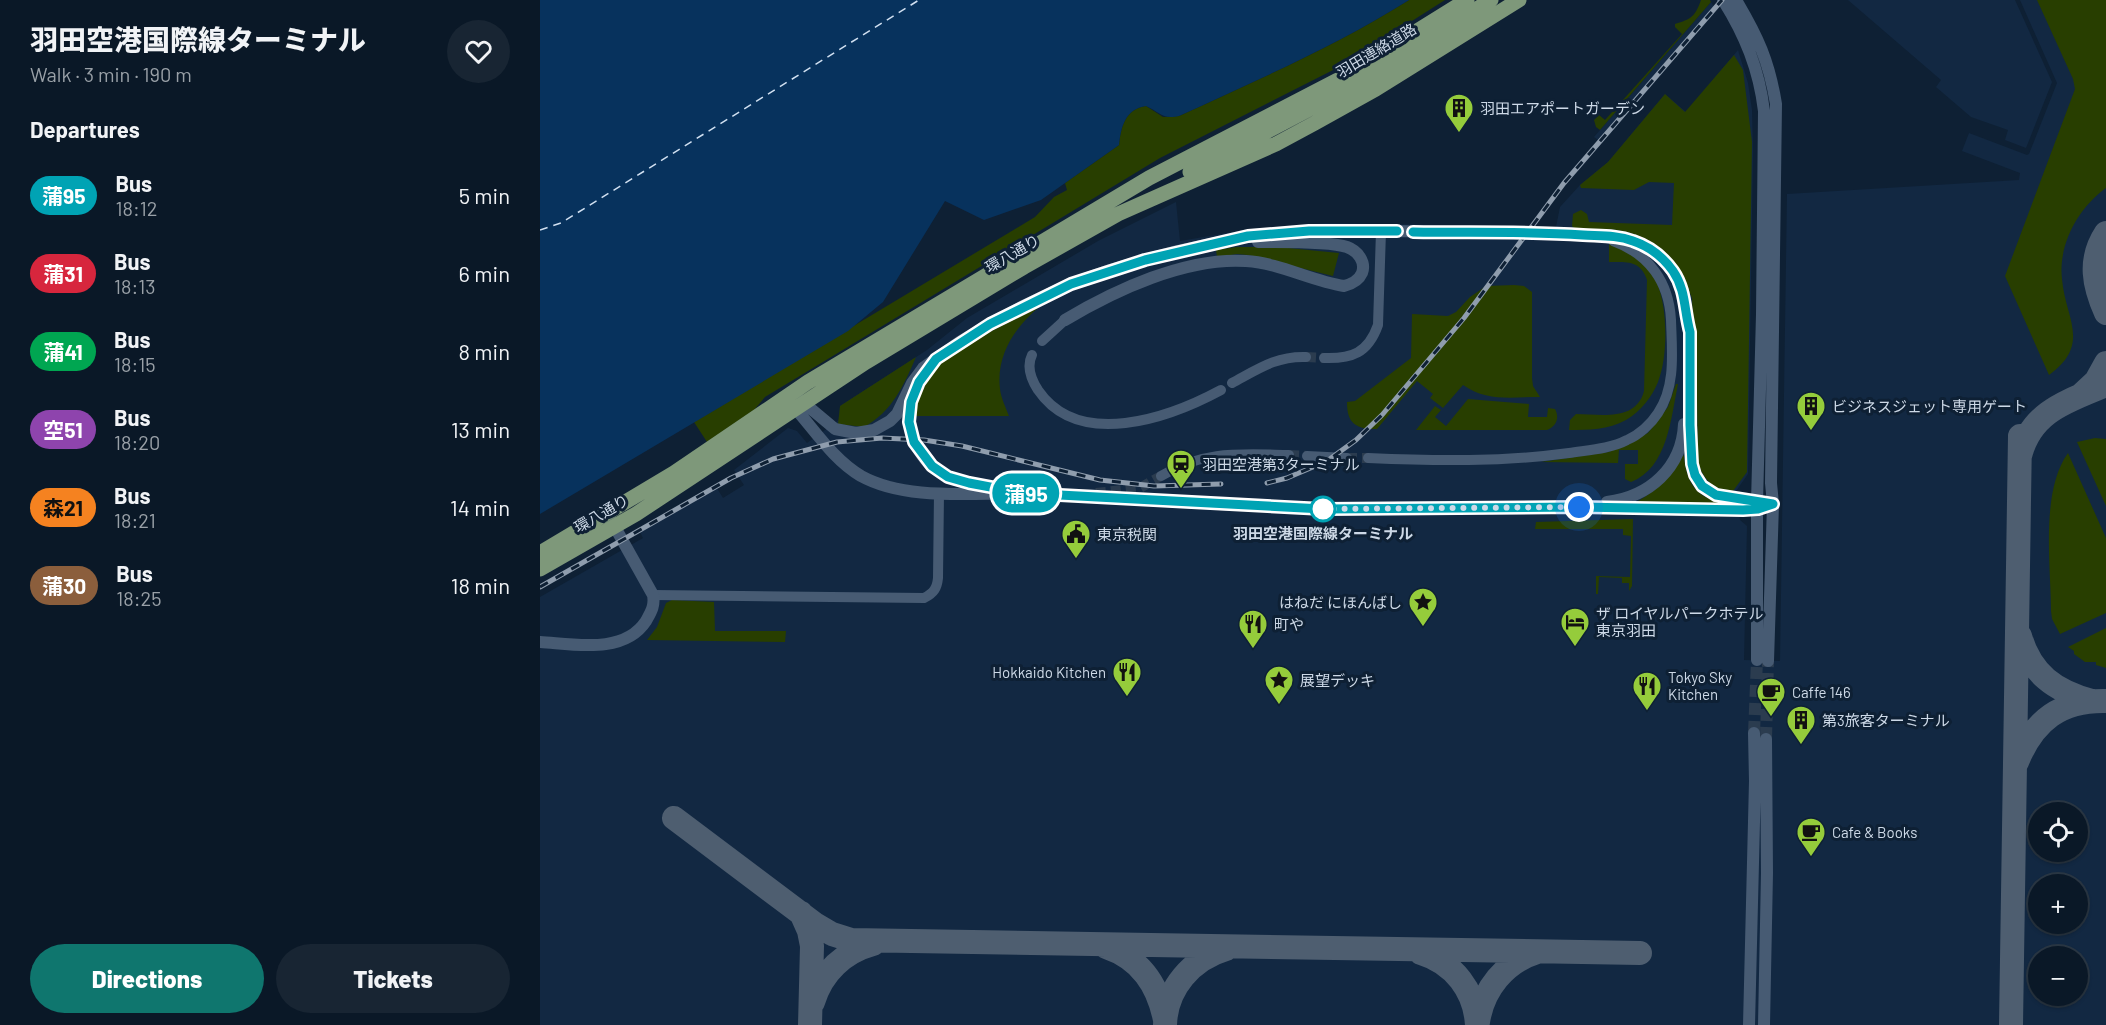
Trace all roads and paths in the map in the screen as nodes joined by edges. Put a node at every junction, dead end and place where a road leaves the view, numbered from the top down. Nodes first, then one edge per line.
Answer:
1 (1467, 0) edge
2 (1491, 0) edge
3 (1519, 0) edge
4 (1723, 0) edge
5 (1736, 0) edge
6 (1276, 127) junction
7 (1149, 178) junction
8 (1120, 213) junction
9 (1381, 231) junction
10 (1598, 236) junction
11 (1230, 241) junction
12 (1065, 320) joint
13 (1687, 321) junction
14 (1042, 341) dead end
15 (1032, 356) dead end
16 (1306, 357) tunnel mouth
17 (1324, 358) tunnel mouth
18 (936, 359) junction
19 (1232, 383) dead end
20 (1221, 390) dead end
21 (797, 401) junction
22 (1288, 455) tunnel mouth
23 (1307, 456) tunnel mouth
24 (1347, 458) tunnel mouth
25 (1368, 458) tunnel mouth
26 (1161, 476) tunnel mouth
27 (939, 493) junction
28 (1022, 493) junction
29 (1094, 493) tunnel mouth
30 (1075, 495) junction
31 (1773, 504) junction
32 (1263, 506) tunnel mouth
33 (1757, 506) junction
34 (1579, 507) junction
35 (1324, 509) tunnel mouth
36 (611, 520) junction
37 (540, 553) edge
38 (540, 569) edge
39 (653, 595) junction
40 (540, 642) edge
41 (1754, 733) tunnel mouth
42 (1766, 739) tunnel mouth
43 (1749, 1025) edge
44 (1764, 1025) edge

1 - 7 main road, 環八通り
2 - 6 main road, 羽田連絡道路
3 - 8 main road, 環八通り
4 - 33 street
5 - 31 street
6 - 7 main road
6 - 8 main road
7 - 21 main road, 環八通り
8 - 21 main road, 環八通り
9 - 10 street
9 - 11 street
9 - 17 street
10 - 13 street
10 - 25 street
11 - 12 street
11 - 18 street
12 - 14 street
13 - 33 street
13 - 34 street
15 - 20 street
16 - 19 street
18 - 21 street
18 - 28 street
21 - 27 street
21 - 36 main road, 環八通り
21 - 36 main road, 環八通り
22 - 26 street
23 - 24 street
27 - 28 street
27 - 39 street
28 - 30 street
29 - 30 street
30 - 32 street
31 - 33 street
31 - 33 street
33 - 34 street
34 - 35 street
36 - 37 main road, 環八通り
36 - 38 main road, 環八通り
36 - 39 street
39 - 40 street
41 - 43 street
42 - 44 street

